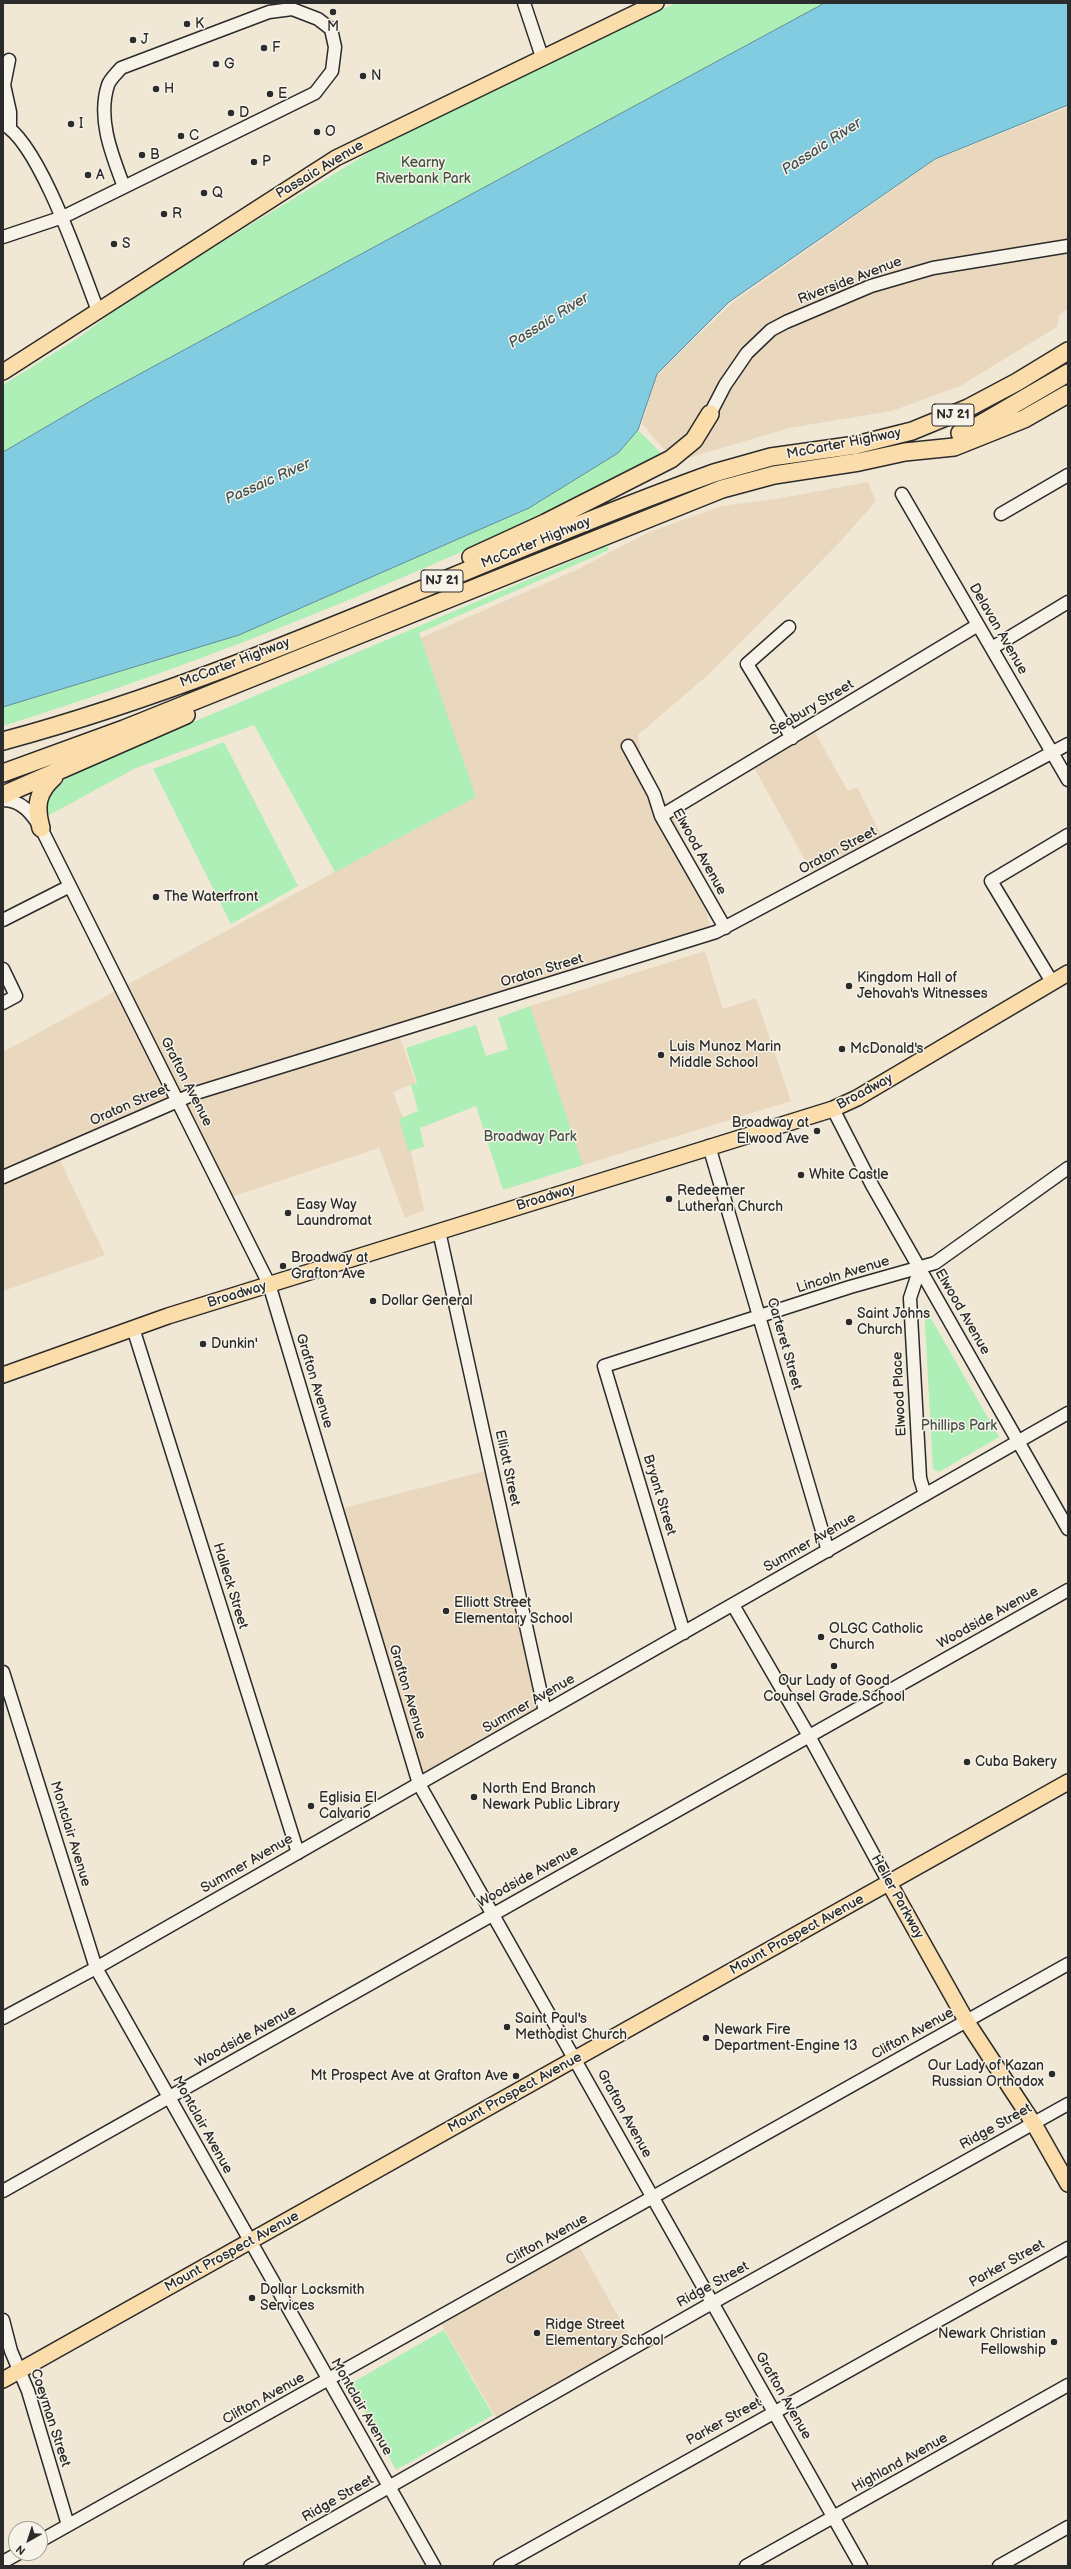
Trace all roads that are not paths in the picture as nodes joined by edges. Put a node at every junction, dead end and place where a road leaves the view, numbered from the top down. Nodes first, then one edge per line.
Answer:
1 (524, 3) edge
2 (656, 3) edge
3 (542, 57) junction
4 (9, 60) dead end
5 (6, 126) edge
6 (124, 187) junction
7 (63, 217) junction
8 (3, 237) edge
9 (1068, 246) edge
10 (98, 311) junction
11 (1068, 351) edge
12 (3, 372) edge
13 (1068, 373) edge
14 (1068, 394) edge
15 (710, 414) joint
16 (905, 452) junction
17 (1068, 475) edge
18 (902, 494) dead end
19 (1000, 514) dead end
20 (1068, 602) edge
21 (978, 625) junction
22 (789, 627) dead end
23 (308, 634) junction
24 (992, 648) junction
25 (297, 660) junction
26 (792, 738) junction
27 (3, 741) edge
28 (1068, 744) edge
29 (628, 746) dead end
30 (1053, 753) junction
31 (63, 771) junction
32 (3, 773) edge
33 (1068, 780) edge
34 (3, 795) edge
35 (3, 800) edge
36 (661, 816) junction
37 (41, 828) junction
38 (1068, 835) edge
39 (70, 886) junction
40 (3, 920) edge
41 (725, 928) junction
42 (3, 969) edge
43 (1068, 973) edge
44 (1052, 982) junction
45 (3, 1003) edge
46 (178, 1100) junction
47 (833, 1109) junction
48 (709, 1146) junction
49 (1068, 1168) edge
50 (3, 1177) edge
51 (439, 1231) junction
52 (920, 1268) junction
53 (270, 1284) junction
54 (761, 1316) junction
55 (133, 1328) junction
56 (604, 1366) joint
57 (3, 1375) edge
58 (1068, 1413) edge
59 (1018, 1441) junction
60 (925, 1496) junction
61 (1068, 1529) edge
62 (828, 1551) junction
63 (1068, 1590) edge
64 (733, 1605) junction
65 (684, 1633) junction
66 (3, 1672) edge
67 (545, 1712) junction
68 (809, 1736) junction
69 (1068, 1782) edge
70 (419, 1784) junction
71 (298, 1853) junction
72 (889, 1884) junction
73 (494, 1914) junction
74 (1068, 1964) edge
75 (96, 1968) junction
76 (3, 2018) edge
77 (967, 2022) junction
78 (576, 2059) junction
79 (170, 2097) junction
80 (1068, 2104) edge
81 (1034, 2124) junction
82 (1068, 2184) edge
83 (3, 2191) edge
84 (653, 2197) junction
85 (250, 2242) junction
86 (1068, 2248) edge
87 (712, 2303) junction
88 (3, 2320) edge
89 (19, 2371) junction
90 (3, 2380) edge
91 (328, 2380) junction
92 (1068, 2385) edge
93 (774, 2411) junction
94 (389, 2487) junction
95 (834, 2517) junction
96 (68, 2525) junction
97 (1068, 2527) edge
98 (48, 2536) edge
99 (250, 2566) edge
100 (434, 2566) edge
101 (500, 2566) edge
102 (746, 2566) edge
103 (861, 2566) edge
104 (999, 2566) edge

1 - 3 street
2 - 3 main road, Passaic Avenue
3 - 10 main road, Passaic Avenue
4 - 5 street
5 - 7 street
6 - 6 street
6 - 7 street
7 - 8 street
7 - 10 street
9 - 15 street, Riverside Avenue
10 - 12 main road, Passaic Avenue
11 - 23 highway, McCarter Highway / NJ 21
13 - 16 highway, McCarter Highway / NJ 21
14 - 16 highway
15 - 23 highway
16 - 25 highway, NJ 21
17 - 19 street
18 - 21 street, Delavan Avenue
20 - 24 street
21 - 24 street, Delavan Avenue
21 - 26 street, Seabury Street
22 - 26 street
23 - 27 highway, McCarter Highway / NJ 21
24 - 30 street, Delavan Avenue
25 - 31 highway
25 - 32 highway, NJ 21
26 - 36 street, Seabury Street
28 - 30 street, Oraton Street
29 - 36 street, Elwood Avenue
30 - 33 street, Delavan Avenue
30 - 41 street, Oraton Street
31 - 34 highway
31 - 37 highway
35 - 37 street, Grafton Avenue
36 - 41 street, Elwood Avenue
37 - 39 street, Grafton Avenue
38 - 44 street
39 - 40 street
39 - 46 street, Grafton Avenue
41 - 46 street, Oraton Street
42 - 45 street
43 - 44 main road, Broadway
44 - 47 main road, Broadway
46 - 50 street, Oraton Street
46 - 53 street, Grafton Avenue
47 - 48 main road, Broadway
47 - 52 street, Elwood Avenue
48 - 51 main road, Broadway
48 - 54 street, Carteret Street
49 - 52 street, Lincoln Avenue
51 - 53 main road, Broadway
51 - 67 street, Elliott Street
52 - 54 street, Lincoln Avenue
52 - 59 street, Elwood Avenue
52 - 60 street, Elwood Place
53 - 55 main road, Broadway
53 - 70 street, Grafton Avenue
54 - 56 street, Lincoln Avenue
54 - 62 street, Carteret Street
55 - 57 main road, Broadway
55 - 71 street, Halleck Street
56 - 65 street, Bryant Street
58 - 59 street, Summer Avenue
59 - 60 street, Summer Avenue
59 - 61 street, Elwood Avenue
60 - 62 street, Summer Avenue
62 - 64 street, Summer Avenue
63 - 68 street, Woodside Avenue
64 - 65 street, Summer Avenue
64 - 68 street, Heller Parkway
65 - 67 street, Summer Avenue
66 - 75 street, Montclair Avenue
67 - 70 street, Summer Avenue
68 - 72 street, Heller Parkway
68 - 73 street, Woodside Avenue
69 - 72 main road, Mount Prospect Avenue
70 - 71 street, Summer Avenue
70 - 73 street, Grafton Avenue
71 - 75 street, Summer Avenue
72 - 77 main road, Heller Parkway
72 - 78 main road, Mount Prospect Avenue
73 - 78 street, Grafton Avenue
73 - 79 street, Woodside Avenue
74 - 77 street, Clifton Avenue
75 - 76 street, Summer Avenue
75 - 79 street, Montclair Avenue
77 - 81 main road, Heller Parkway
77 - 84 street, Clifton Avenue
78 - 84 street, Grafton Avenue
78 - 85 main road, Mount Prospect Avenue
79 - 83 street, Woodside Avenue
79 - 85 street, Montclair Avenue
80 - 81 street, Ridge Street
81 - 82 main road, Heller Parkway
81 - 87 street, Ridge Street
84 - 87 street, Grafton Avenue
84 - 91 street, Clifton Avenue
85 - 89 main road, Mount Prospect Avenue
85 - 91 street, Montclair Avenue
86 - 93 street, Parker Street
87 - 93 street, Grafton Avenue
87 - 94 street, Ridge Street
88 - 89 street, Coeyman Street
89 - 90 main road, Mount Prospect Avenue
89 - 96 street, Coeyman Street
91 - 94 street, Montclair Avenue
91 - 96 street, Clifton Avenue
92 - 95 street, Highland Avenue
93 - 95 street, Grafton Avenue
93 - 101 street, Parker Street
94 - 99 street, Ridge Street
94 - 100 street, Montclair Avenue
95 - 102 street, Highland Avenue
95 - 103 street, Grafton Avenue
96 - 98 street, Clifton Avenue
97 - 104 street

